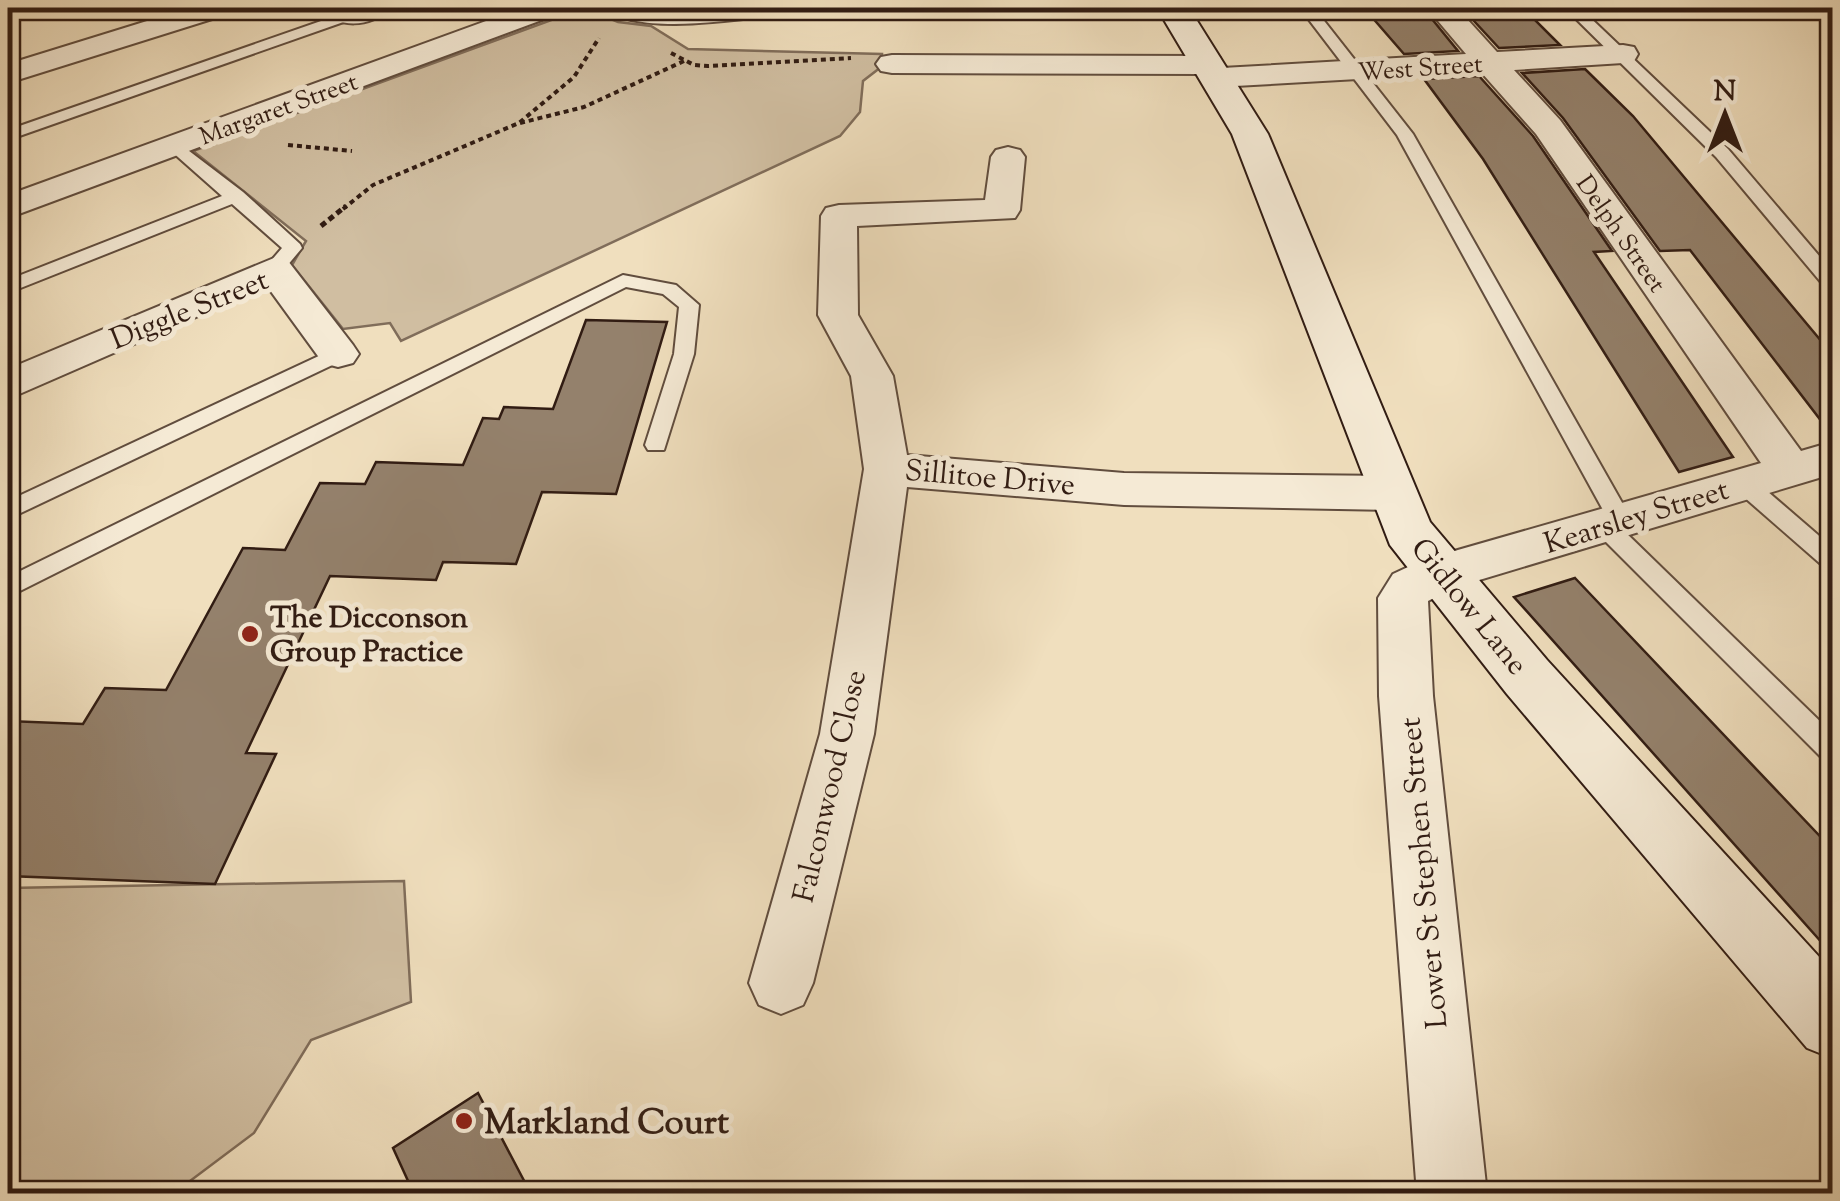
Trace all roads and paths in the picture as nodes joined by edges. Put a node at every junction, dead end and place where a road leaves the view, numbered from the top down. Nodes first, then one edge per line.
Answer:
1 (42, 8) edge
2 (218, 8) edge
3 (548, 8) edge
4 (803, 8) edge
5 (1174, 8) edge
6 (1306, 8) edge
7 (1440, 8) edge
8 (1572, 8) edge
9 (352, 10) edge
10 (613, 10) edge
11 (8, 18) edge
12 (1623, 54) junction
13 (684, 60) junction
14 (1491, 62) junction
15 (896, 64) joint
16 (1213, 72) junction
17 (1356, 72) junction
18 (8, 74) edge
19 (519, 123) junction
20 (8, 135) edge
21 (176, 146) junction
22 (1008, 157) dead end
23 (237, 196) junction
24 (8, 207) edge
25 (283, 259) junction
26 (1832, 282) edge
27 (8, 287) edge
28 (338, 354) joint
29 (8, 385) edge
30 (656, 445) dead end
31 (1811, 464) edge
32 (887, 469) junction
33 (1744, 484) junction
34 (1392, 493) junction
35 (8, 511) edge
36 (1613, 524) junction
37 (1832, 560) edge
38 (1440, 573) junction
39 (8, 588) edge
40 (1832, 750) edge
41 (781, 983) dead end
42 (1832, 1023) edge
43 (1452, 1194) edge

1 - 11 lane
2 - 18 street
3 - 21 street, Margaret Street
4 - 10 lane
5 - 16 street, Gidlow Lane
6 - 17 lane
7 - 14 street, Delph Street
8 - 12 lane
9 - 20 lane
10 - 13 path
10 - 19 path
12 - 14 street, West Street
12 - 26 lane
13 - 15 path
13 - 19 path
14 - 17 street, West Street
14 - 31 street, Delph Street
15 - 16 street, West Street
16 - 17 street, West Street
16 - 34 street, Gidlow Lane
17 - 36 lane
19 - 25 path
21 - 23 lane
21 - 24 street, Margaret Street
22 - 32 street, Sillitoe Drive
23 - 25 lane
23 - 27 lane
25 - 28 street, Diggle Street
25 - 29 street, Diggle Street
28 - 35 lane
30 - 39 lane
31 - 33 street, Kearsley Street
32 - 34 street, Sillitoe Drive
32 - 41 street, Falconwood Close
33 - 36 street, Kearsley Street
33 - 37 lane
34 - 38 street, Gidlow Lane
36 - 38 street, Kearsley Street
36 - 40 lane
38 - 42 street, Gidlow Lane
38 - 43 street, Lower St Stephen Street

